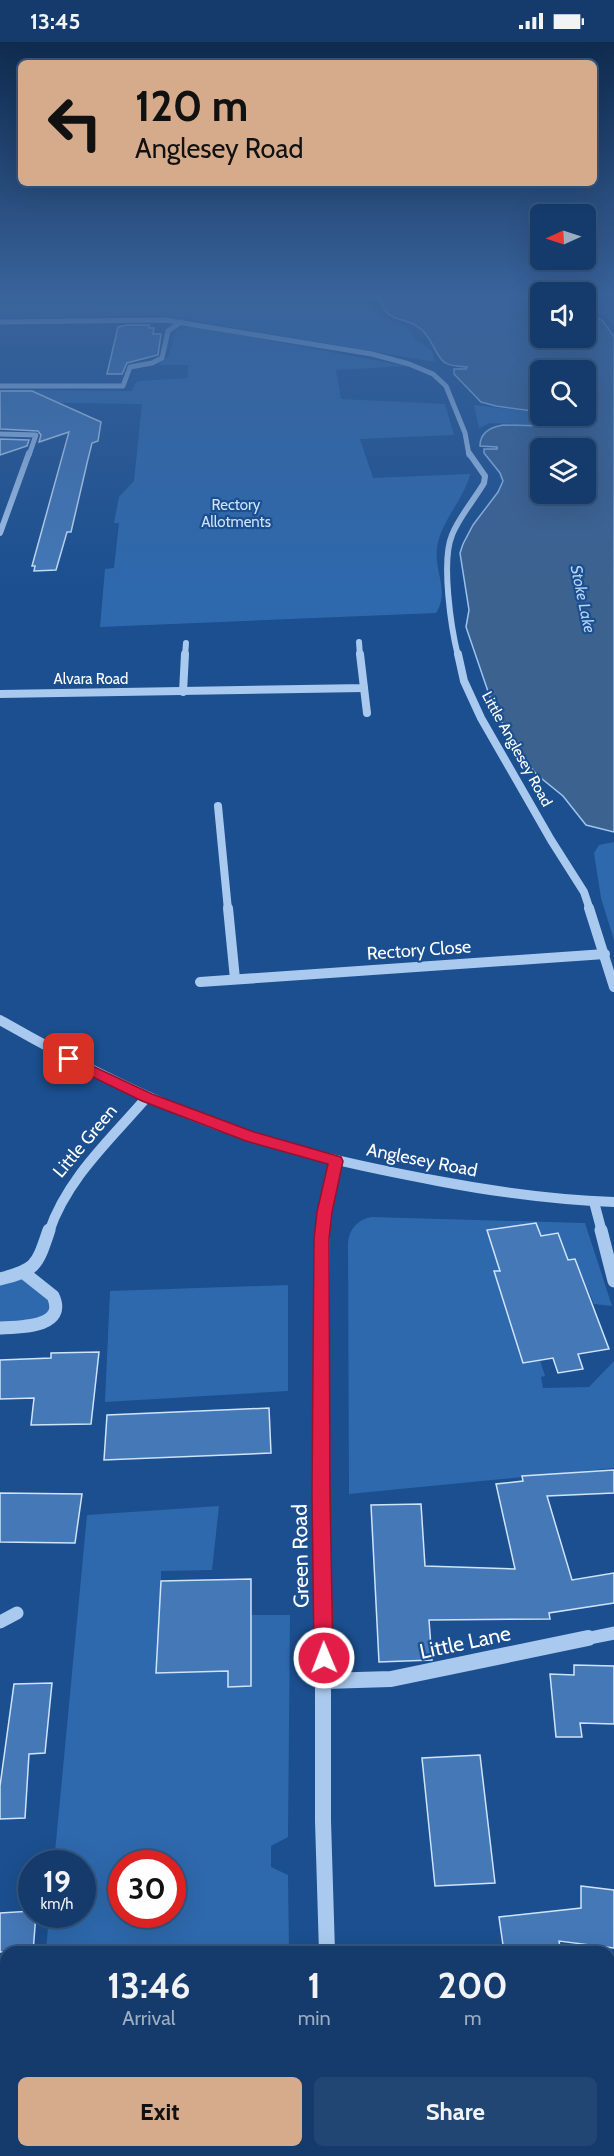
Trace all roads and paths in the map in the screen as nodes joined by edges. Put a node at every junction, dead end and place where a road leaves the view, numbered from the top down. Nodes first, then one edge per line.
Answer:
1 (449, 395) edge
2 (0, 434) edge
3 (0, 533) edge
4 (359, 642) dead end
5 (186, 643) dead end
6 (364, 688) junction
7 (183, 692) junction
8 (0, 694) edge
9 (367, 713) dead end
10 (218, 806) dead end
11 (605, 954) junction
12 (235, 979) junction
13 (200, 981) dead end
14 (614, 987) edge
15 (0, 1020) edge
16 (147, 1097) junction
17 (336, 1161) junction
18 (594, 1202) junction
19 (614, 1202) edge
20 (24, 1273) junction
21 (0, 1279) edge
22 (614, 1281) edge
23 (0, 1328) edge
24 (17, 1613) dead end
25 (0, 1622) edge
26 (614, 1633) edge
27 (324, 1681) junction
28 (327, 1946) edge

1 - 11 street, Little Anglesey Road
2 - 3 street
4 - 6 street
5 - 7 street
6 - 7 street, Alvara Road
6 - 9 street
7 - 8 street, Alvara Road
10 - 12 street
11 - 12 street, Rectory Close
11 - 14 street, Little Anglesey Road
12 - 13 street, Rectory Close
15 - 16 street, Anglesey Road
16 - 17 street, Anglesey Road
16 - 20 street, Little Green
17 - 18 street, Anglesey Road
17 - 27 street, Green Road
18 - 19 street, Anglesey Road
18 - 22 street
20 - 21 street
20 - 23 street
24 - 25 street
26 - 27 street, Little Lane
27 - 28 street, Green Road

